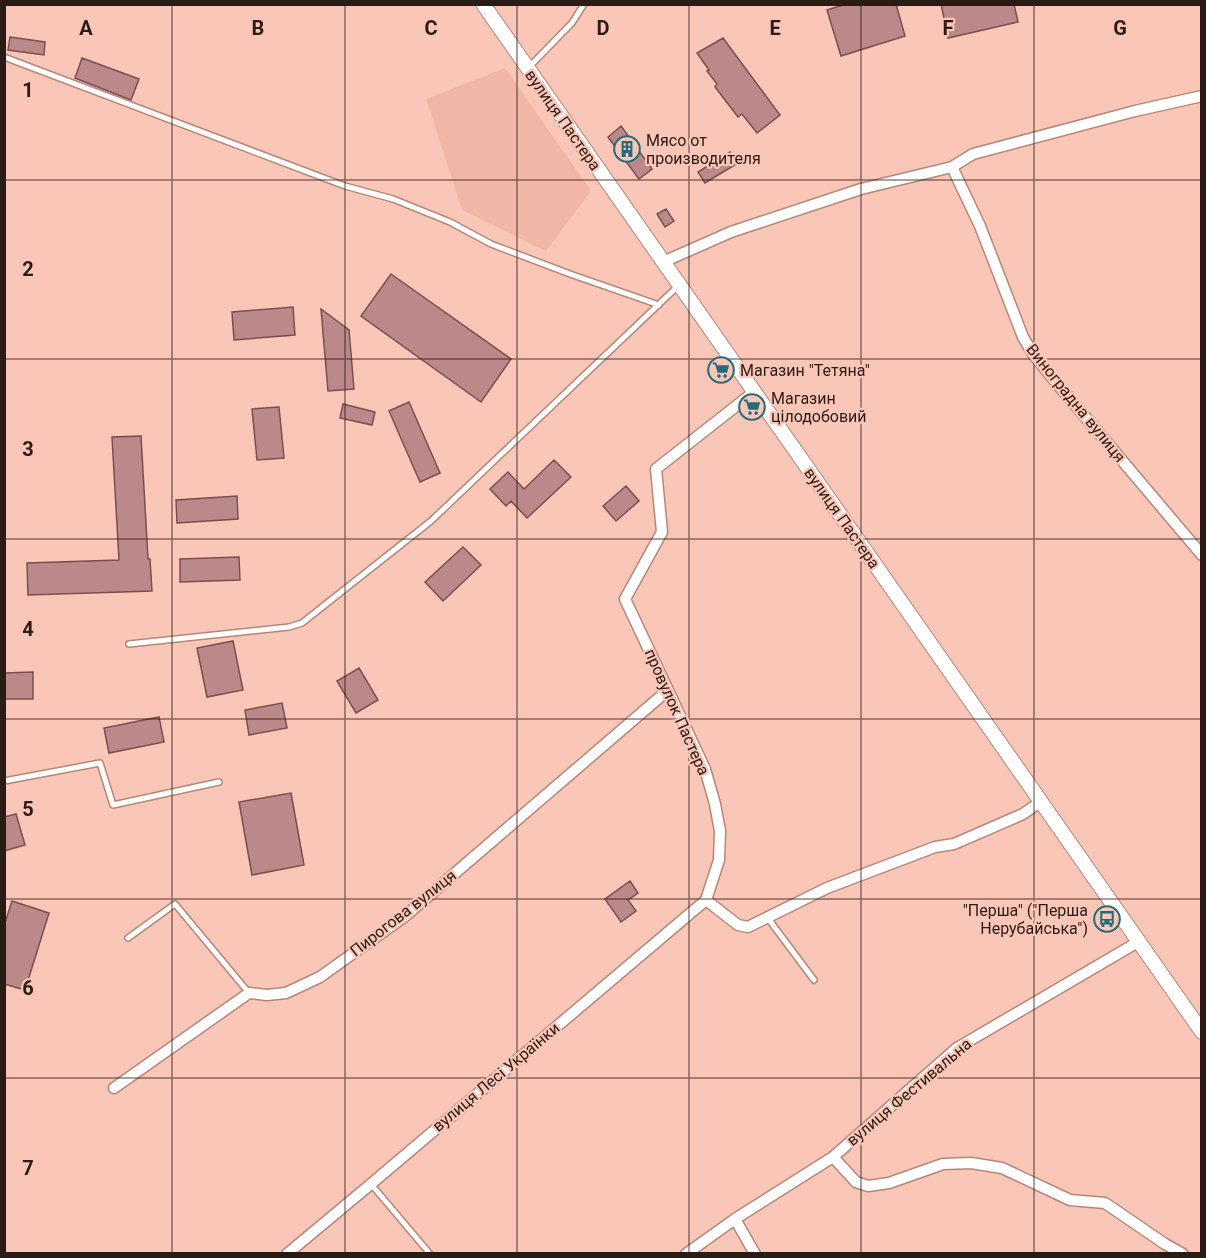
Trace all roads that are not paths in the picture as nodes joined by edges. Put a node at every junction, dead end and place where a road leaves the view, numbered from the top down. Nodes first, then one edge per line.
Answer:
1 (483, 4) edge
2 (584, 4) edge
3 (4, 57) edge
4 (527, 69) junction
5 (1202, 96) edge
6 (952, 167) junction
7 (663, 262) junction
8 (679, 285) junction
9 (659, 304) junction
10 (754, 392) junction
11 (1202, 555) edge
12 (129, 644) dead end
13 (668, 691) junction
14 (4, 781) edge
15 (219, 782) dead end
16 (1040, 802) junction
17 (706, 900) junction
18 (767, 918) junction
19 (128, 938) dead end
20 (1138, 942) junction
21 (814, 980) dead end
22 (249, 993) junction
23 (1202, 1032) edge
24 (114, 1088) dead end
25 (833, 1156) junction
26 (371, 1184) junction
27 (735, 1219) junction
28 (287, 1254) edge
29 (430, 1254) edge
30 (686, 1254) edge
31 (756, 1254) edge
32 (1183, 1254) edge

1 - 4 street, вулиця Пастера
2 - 4 lane
3 - 9 lane
4 - 7 street, вулиця Пастера
5 - 6 street
6 - 7 street
6 - 11 street, Виноградна вулиця
7 - 8 street, вулиця Пастера
8 - 9 lane
8 - 10 street, вулиця Пастера
9 - 12 lane
10 - 13 street, провулок Пастера
10 - 16 street, вулиця Пастера
13 - 17 street, провулок Пастера
13 - 22 street, Пирогова вулиця
14 - 15 lane
16 - 18 street
16 - 20 street, вулиця Пастера
17 - 18 street
17 - 26 street, вулиця Лесі Українки
18 - 21 lane
19 - 22 lane
20 - 23 street, вулиця Пастера
20 - 25 street, вулиця Фестивальна
22 - 24 street
25 - 27 street, вулиця Фестивальна
25 - 32 street
26 - 28 street, вулиця Лесі Українки
26 - 29 lane
27 - 30 street, вулиця Фестивальна
27 - 31 street

